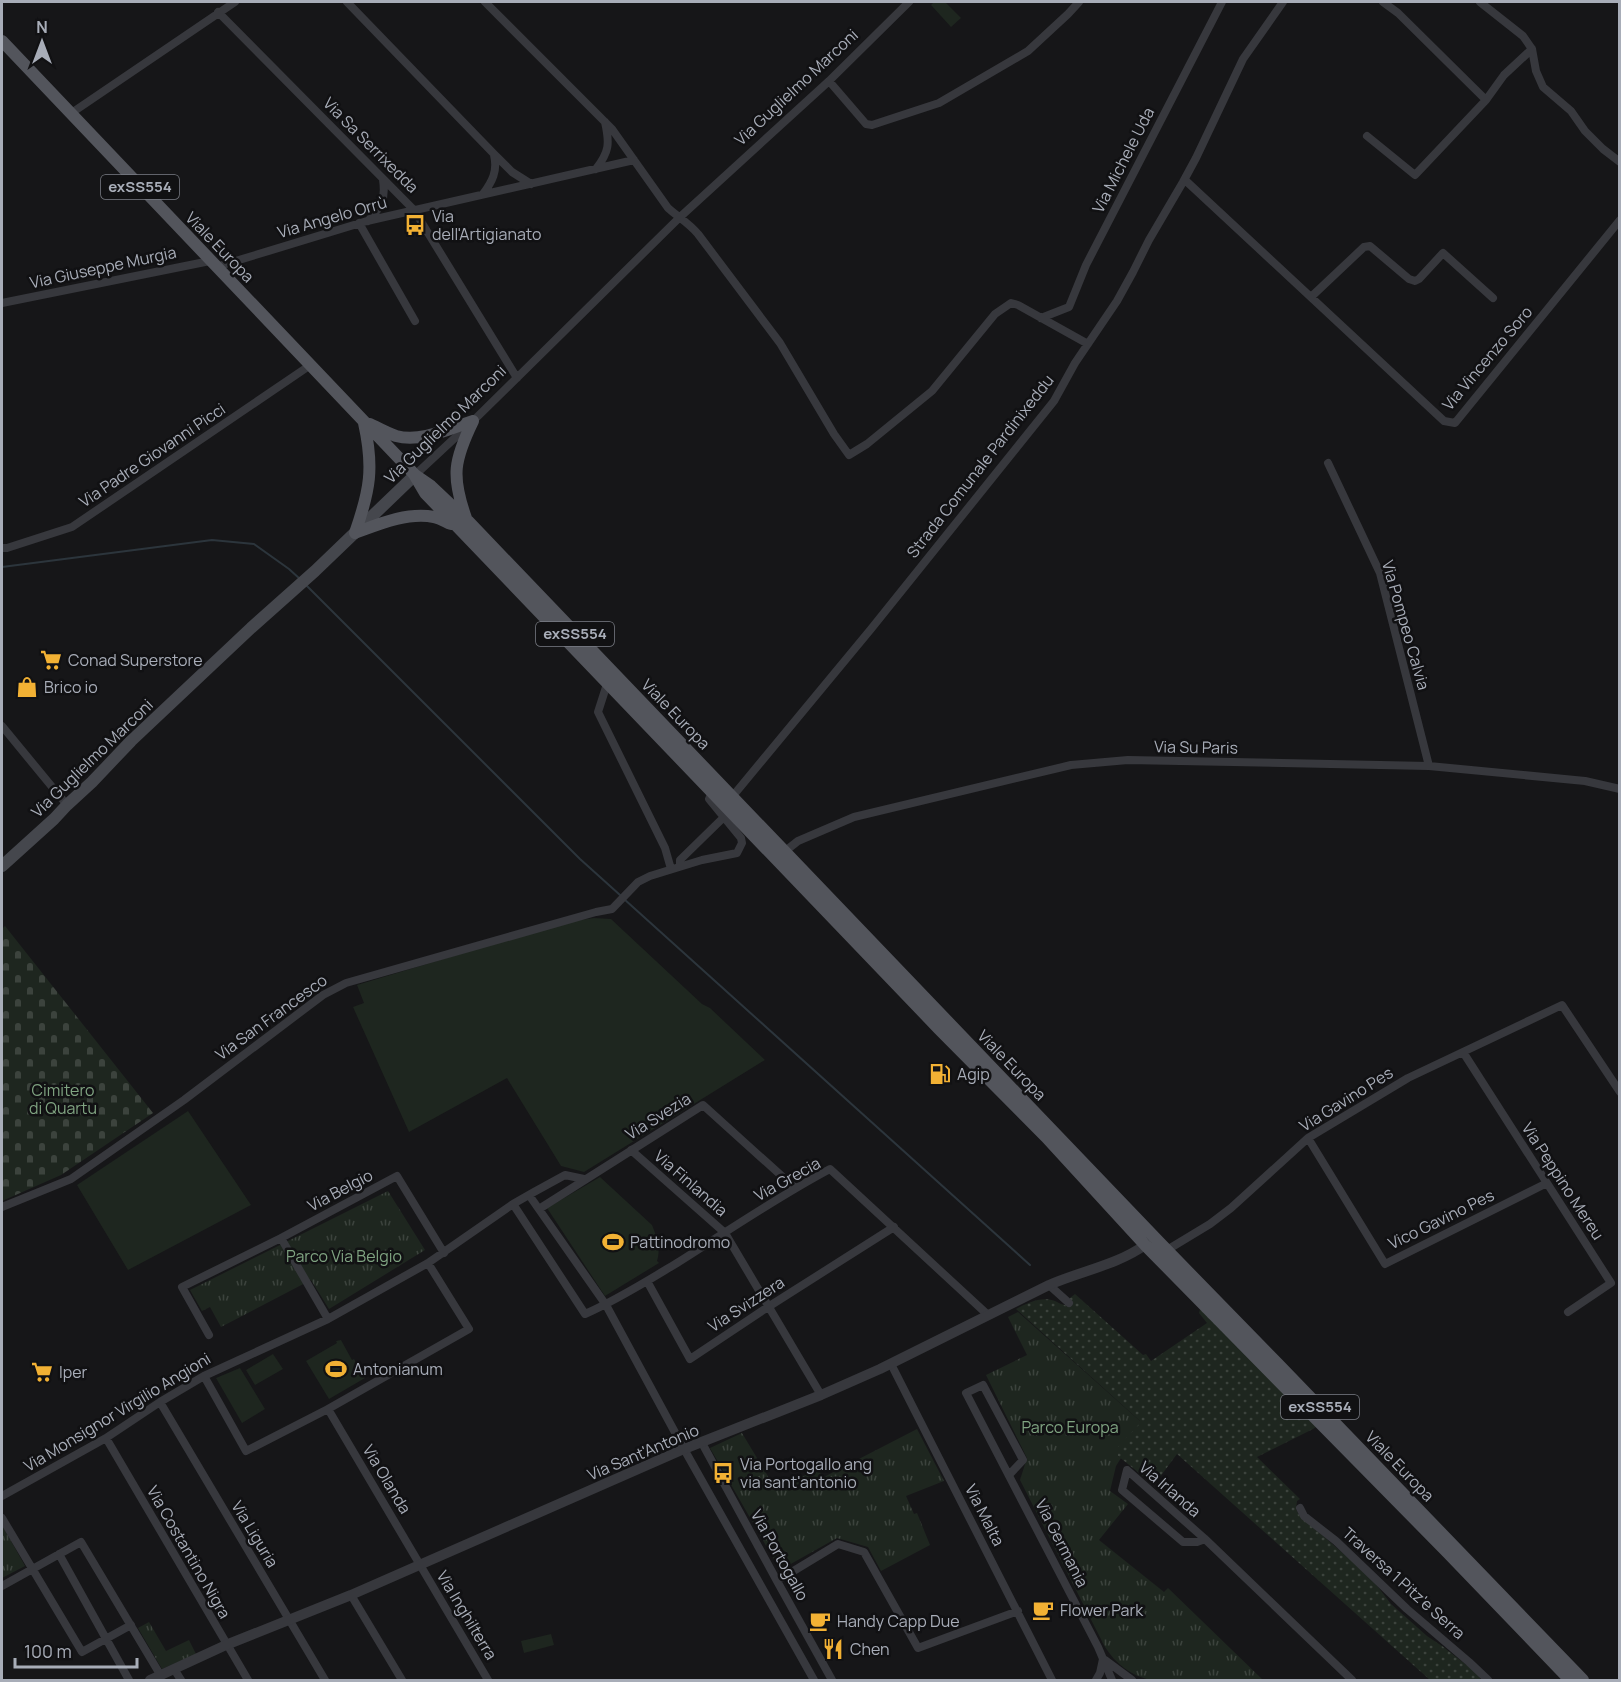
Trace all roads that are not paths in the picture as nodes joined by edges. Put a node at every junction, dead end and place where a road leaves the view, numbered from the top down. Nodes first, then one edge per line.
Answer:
1 (235, 2) edge
2 (347, 2) edge
3 (485, 2) edge
4 (909, 2) edge
5 (1079, 2) edge
6 (1222, 2) edge
7 (1283, 2) edge
8 (1383, 2) edge
9 (1480, 2) edge
10 (218, 12) junction
11 (2, 30) edge
12 (2, 41) edge
13 (1532, 50) junction
14 (11, 51) junction
15 (829, 81) junction
16 (1486, 100) junction
17 (70, 114) junction
18 (605, 122) junction
19 (1367, 136) dead end
20 (494, 154) junction
21 (634, 160) junction
22 (1620, 162) edge
23 (596, 169) junction
24 (383, 179) junction
25 (1185, 180) junction
26 (531, 183) junction
27 (483, 194) junction
28 (414, 210) junction
29 (679, 218) junction
30 (1620, 220) edge
31 (363, 222) junction
32 (213, 264) junction
33 (1311, 297) junction
34 (1493, 298) dead end
35 (2, 303) edge
36 (1041, 318) junction
37 (416, 321) dead end
38 (1088, 344) junction
39 (309, 366) junction
40 (517, 378) junction
41 (473, 420) junction
42 (363, 422) junction
43 (1328, 463) dead end
44 (415, 475) junction
45 (462, 524) junction
46 (355, 533) junction
47 (2, 548) edge
48 (607, 684) junction
49 (2, 726) edge
50 (1429, 766) junction
51 (1620, 789) edge
52 (712, 792) junction
53 (732, 797) junction
54 (67, 806) junction
55 (723, 818) junction
56 (784, 852) junction
57 (680, 866) junction
58 (2, 867) edge
59 (671, 869) junction
60 (1463, 1052) junction
61 (1620, 1092) edge
62 (1308, 1138) junction
63 (631, 1150) junction
64 (584, 1179) junction
65 (1547, 1183) junction
66 (795, 1188) junction
67 (529, 1195) junction
68 (513, 1204) junction
69 (2, 1207) edge
70 (539, 1209) junction
71 (894, 1227) junction
72 (725, 1233) junction
73 (281, 1238) junction
74 (1145, 1245) junction
75 (1167, 1250) junction
76 (444, 1253) junction
77 (428, 1263) junction
78 (647, 1281) junction
79 (1049, 1285) junction
80 (1068, 1303) dead end
81 (606, 1305) junction
82 (768, 1307) junction
83 (1568, 1312) dead end
84 (988, 1315) junction
85 (328, 1319) junction
86 (209, 1335) dead end
87 (891, 1364) junction
88 (204, 1376) junction
89 (821, 1395) junction
90 (160, 1402) junction
91 (328, 1409) junction
92 (106, 1438) junction
93 (702, 1443) junction
94 (684, 1449) junction
95 (1009, 1475) junction
96 (2, 1496) edge
97 (1300, 1508) dead end
98 (2, 1518) edge
99 (1205, 1539) junction
100 (59, 1554) junction
101 (420, 1564) junction
102 (32, 1570) junction
103 (777, 1581) junction
104 (2, 1586) edge
105 (351, 1595) junction
106 (1018, 1611) junction
107 (289, 1620) junction
108 (131, 1625) junction
109 (106, 1638) junction
110 (226, 1645) junction
111 (1103, 1658) junction
112 (174, 1669) junction
113 (1342, 1671) junction
114 (161, 1676) junction
115 (129, 1680) edge
116 (150, 1680) edge
117 (181, 1680) edge
118 (248, 1680) edge
119 (325, 1680) edge
120 (402, 1680) edge
121 (488, 1680) edge
122 (814, 1680) edge
123 (832, 1680) edge
124 (1052, 1680) edge
125 (1096, 1680) edge
126 (1112, 1680) edge
127 (1132, 1680) edge
128 (1346, 1680) edge
129 (1352, 1680) edge
130 (1488, 1680) edge
131 (1570, 1680) edge
132 (1583, 1680) edge

1 - 10 street
2 - 20 street
3 - 18 street
4 - 15 street, Via Guglielmo Marconi
5 - 15 street
6 - 36 street, Via Michele Uda
7 - 25 street, Strada Comunale Pardinixeddu
8 - 16 street
9 - 13 street
10 - 17 street
10 - 24 street, Via Sa Serrixedda
11 - 14 main road
12 - 14 main road, Viale Europa / exSS554
13 - 16 street
13 - 22 street
14 - 17 main road, Viale Europa / exSS554
15 - 29 street, Via Guglielmo Marconi
16 - 19 street
17 - 32 main road, Viale Europa / exSS554
18 - 21 street
18 - 23 street
20 - 26 street
20 - 27 street
21 - 23 street, Via Angelo Orrù
21 - 29 street
23 - 26 street, Via Angelo Orrù
24 - 28 street, Via Sa Serrixedda
24 - 31 street
25 - 33 street, Via Vincenzo Soro
25 - 38 street, Strada Comunale Pardinixeddu
26 - 27 street, Via Angelo Orrù
27 - 28 street, Via Angelo Orrù
28 - 31 street, Via Angelo Orrù
28 - 40 street, Via Sa Serrixedda
29 - 36 street
29 - 40 street, Via Guglielmo Marconi
30 - 33 street, Via Vincenzo Soro
31 - 32 street, Via Angelo Orrù
31 - 37 street
32 - 35 street, Via Giuseppe Murgia
32 - 39 main road, Viale Europa / exSS554
33 - 34 street, Via Vincenzo Soro
36 - 38 street
38 - 53 street, Strada Comunale Pardinixeddu
39 - 42 main road, Viale Europa / exSS554
39 - 47 street, Via Padre Giovanni Picci
40 - 41 street, Via Guglielmo Marconi
41 - 42 main road
41 - 44 street, Via Guglielmo Marconi
41 - 45 main road
42 - 44 main road, Viale Europa / exSS554
42 - 46 main road
43 - 50 street, Via Pompeo Calvia
44 - 45 main road, Viale Europa / exSS554
44 - 46 main road, Via Guglielmo Marconi
45 - 46 main road
45 - 48 main road, Viale Europa / exSS554
45 - 53 main road, Viale Europa / exSS554
46 - 54 main road, Via Guglielmo Marconi
48 - 52 main road, Viale Europa / exSS554
48 - 59 street
49 - 54 street
50 - 51 street, Via Su Paris
50 - 56 street, Via Su Paris
52 - 55 street, Via San Francesco
52 - 74 main road, Viale Europa / exSS554
53 - 56 main road, Viale Europa / exSS554
54 - 58 main road, Via Guglielmo Marconi
55 - 57 street
55 - 57 street, Via San Francesco
56 - 75 main road, Viale Europa / exSS554
57 - 59 street, Via San Francesco
59 - 69 street, Via San Francesco
60 - 61 street, Via Gavino Pes
60 - 62 street, Via Gavino Pes
60 - 65 street, Via Peppino Mereu
62 - 65 street, Vico Gavino Pes
62 - 75 street, Via Gavino Pes
63 - 64 street, Via Svezia
63 - 66 street, Via Svezia
63 - 72 street, Via Finlandia
64 - 67 street, Via Svezia
64 - 70 street, Via Svezia
65 - 83 street, Via Peppino Mereu
66 - 71 street, Via Grecia
66 - 72 street, Via Grecia
67 - 68 street, Via Monsignor Virgilio Angioni
67 - 70 street, Via Portogallo
68 - 76 street, Via Monsignor Virgilio Angioni
68 - 81 street
70 - 81 street, Via Portogallo
71 - 82 street, Via Svizzera
71 - 84 street, Via Grecia
72 - 78 street, Via Grecia
72 - 82 street, Via Finlandia
73 - 76 street, Via Belgio
73 - 85 street
73 - 86 street, Via Belgio
74 - 79 street, Via Sant'Antonio
74 - 131 main road, Viale Europa / exSS554
75 - 132 main road, Viale Europa / exSS554
76 - 77 street, Via Monsignor Virgilio Angioni
77 - 85 street, Via Monsignor Virgilio Angioni
77 - 91 street
78 - 81 street, Via Grecia
78 - 82 street, Via Svizzera
79 - 80 street
79 - 84 street, Via Sant'Antonio
81 - 94 street, Via Portogallo
82 - 89 street, Via Finlandia
84 - 87 street, Via Sant'Antonio
85 - 88 street, Via Monsignor Virgilio Angioni
87 - 89 street, Via Sant'Antonio
87 - 106 street, Via Malta
88 - 90 street, Via Monsignor Virgilio Angioni
88 - 91 street
89 - 93 street, Via Sant'Antonio
90 - 92 street, Via Monsignor Virgilio Angioni
90 - 107 street, Via Liguria
91 - 101 street, Via Olanda
92 - 96 street, Via Monsignor Virgilio Angioni
92 - 110 street, Via Costantino Nigra
93 - 94 street, Via Sant'Antonio
93 - 103 street, Via Portogallo
94 - 101 street, Via Sant'Antonio
94 - 122 street, Via Portogallo
95 - 95 street, Via Germania
95 - 111 street, Via Germania
97 - 130 street, Traversa 1 Pitz'e Serra
98 - 102 street
99 - 99 street, Via Irlanda
99 - 113 street, Via Irlanda
100 - 102 street
100 - 108 street
100 - 109 street
101 - 105 street, Via Sant'Antonio
101 - 121 street, Via Inghilterra
102 - 104 street
102 - 109 street
103 - 106 street
103 - 123 street, Via Portogallo
105 - 107 street, Via Sant'Antonio
105 - 120 street
106 - 124 street, Via Malta
107 - 110 street, Via Sant'Antonio
107 - 119 street, Via Liguria
108 - 109 street
108 - 114 street
109 - 115 street
110 - 112 street, Via Sant'Antonio
110 - 118 street, Via Costantino Nigra
111 - 125 street
111 - 126 street, Via Germania
111 - 127 street, Via Germania
112 - 114 street, Via Sant'Antonio
112 - 117 street
113 - 128 street, Via Irlanda
113 - 129 street, Via Irlanda
114 - 116 street, Via Sant'Antonio

